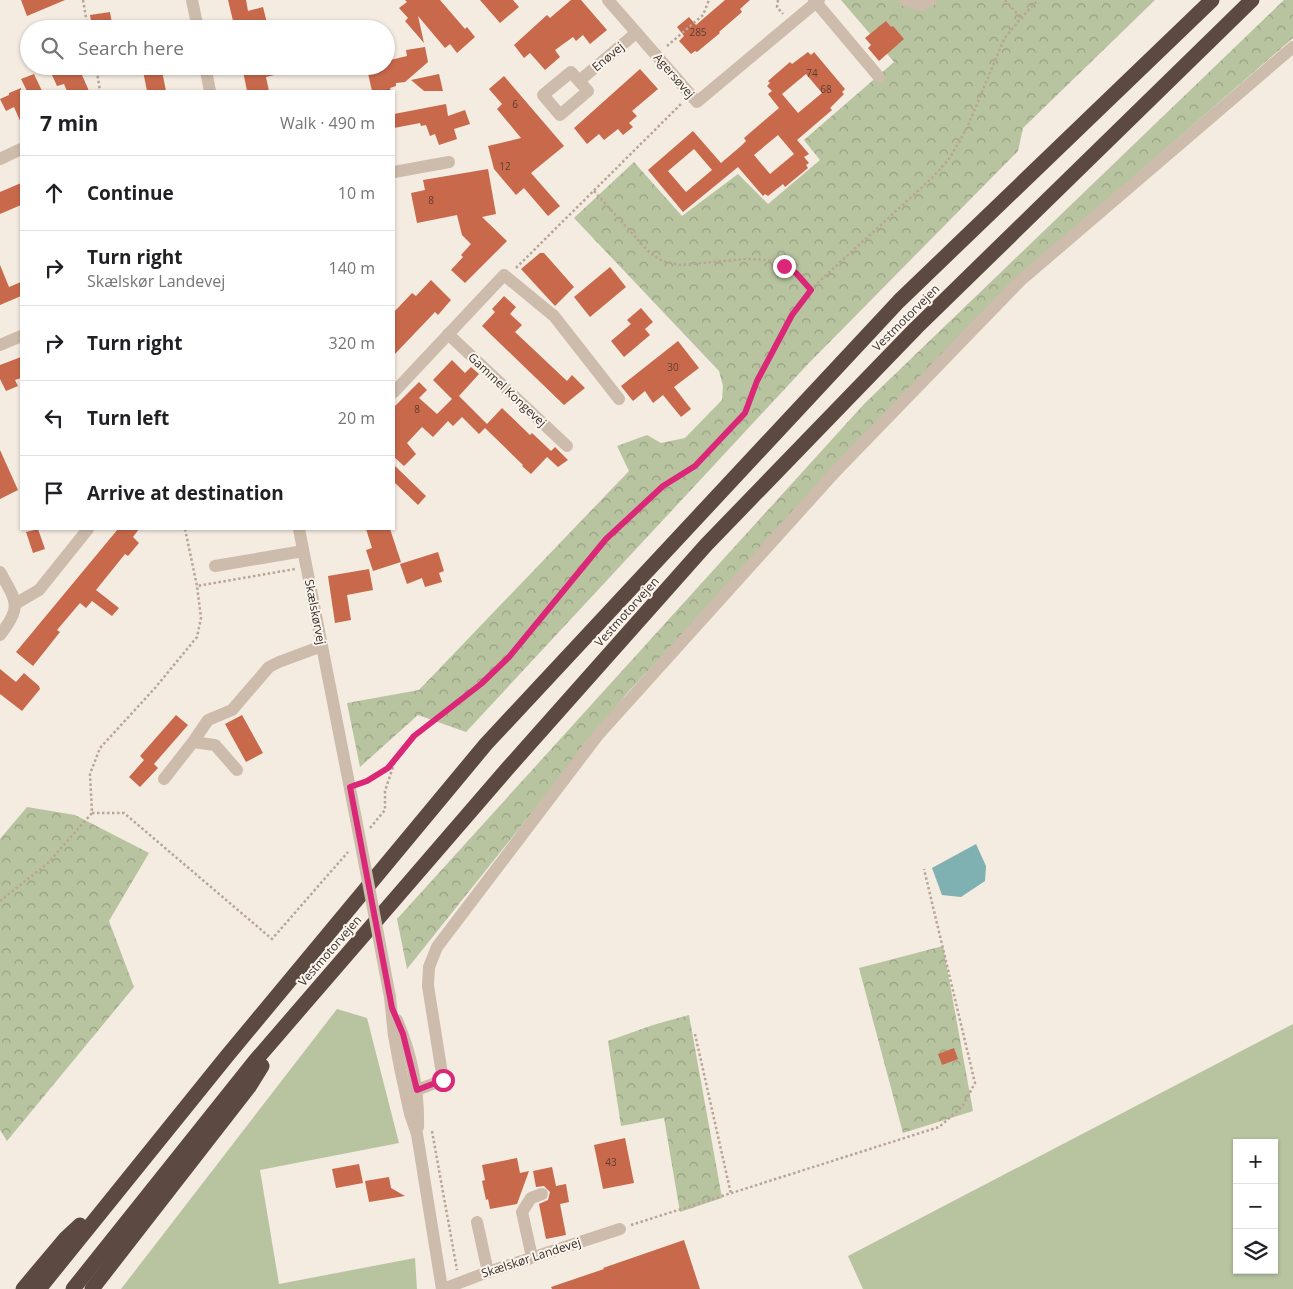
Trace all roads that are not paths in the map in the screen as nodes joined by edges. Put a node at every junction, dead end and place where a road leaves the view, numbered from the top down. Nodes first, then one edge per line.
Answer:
1 (192, 0) edge
2 (608, 0) edge
3 (904, 0) edge
4 (932, 0) edge
5 (1212, 0) edge
6 (1252, 0) edge
7 (816, 1) edge
8 (196, 20) edge
9 (636, 33) junction
10 (1293, 47) edge
11 (207, 75) edge
12 (879, 77) dead end
13 (579, 81) dead end
14 (210, 90) edge
15 (20, 150) edge
16 (0, 159) edge
17 (449, 162) dead end
18 (395, 172) edge
19 (448, 334) junction
20 (20, 336) edge
21 (0, 345) edge
22 (395, 391) edge
23 (619, 399) dead end
24 (567, 446) dead end
25 (87, 530) edge
26 (299, 530) edge
27 (303, 551) junction
28 (215, 566) dead end
29 (0, 572) edge
30 (16, 604) junction
31 (0, 635) edge
32 (322, 646) junction
33 (332, 695) joint
34 (194, 742) junction
35 (237, 770) dead end
36 (164, 779) dead end
37 (391, 1002) junction
38 (289, 1022) junction
39 (417, 1090) junction
40 (417, 1134) junction
41 (118, 1190) junction
42 (542, 1194) dead end
43 (477, 1222) dead end
44 (620, 1229) road end
45 (532, 1257) junction
46 (488, 1272) junction
47 (22, 1289) edge
48 (39, 1289) edge
49 (73, 1289) edge
50 (92, 1289) edge
51 (443, 1289) edge

1 - 8 street
2 - 9 street, Agersøvej
3 - 4 street
5 - 41 highway, Vestmotorvejen
6 - 38 highway, Vestmotorvejen
7 - 9 street, Agersøvej
7 - 12 street
9 - 13 street, Enøvej
10 - 39 street
11 - 14 street
15 - 16 street
17 - 18 street
19 - 22 street
19 - 23 street
19 - 24 street, Gammel Kongevej
20 - 21 street
25 - 30 street
26 - 27 street, Skælskørvej
27 - 28 street
27 - 32 street, Skælskørvej
29 - 30 street
30 - 31 street
32 - 33 street, Skælskørvej
32 - 34 street
33 - 37 street, Skælskør Landevej, bridge
34 - 35 street
34 - 36 street
37 - 39 street, Skælskør Landevej
37 - 40 street, Skælskør Landevej
38 - 49 highway, Vestmotorvejen
38 - 50 highway
39 - 40 street, Skælskør Landevej
40 - 51 street, Skælskør Landevej
41 - 47 highway
41 - 48 highway, Vestmotorvejen
42 - 45 street
43 - 46 street
44 - 45 street, Skælskør Landevej
45 - 46 street, Skælskør Landevej
46 - 51 street, Skælskør Landevej

